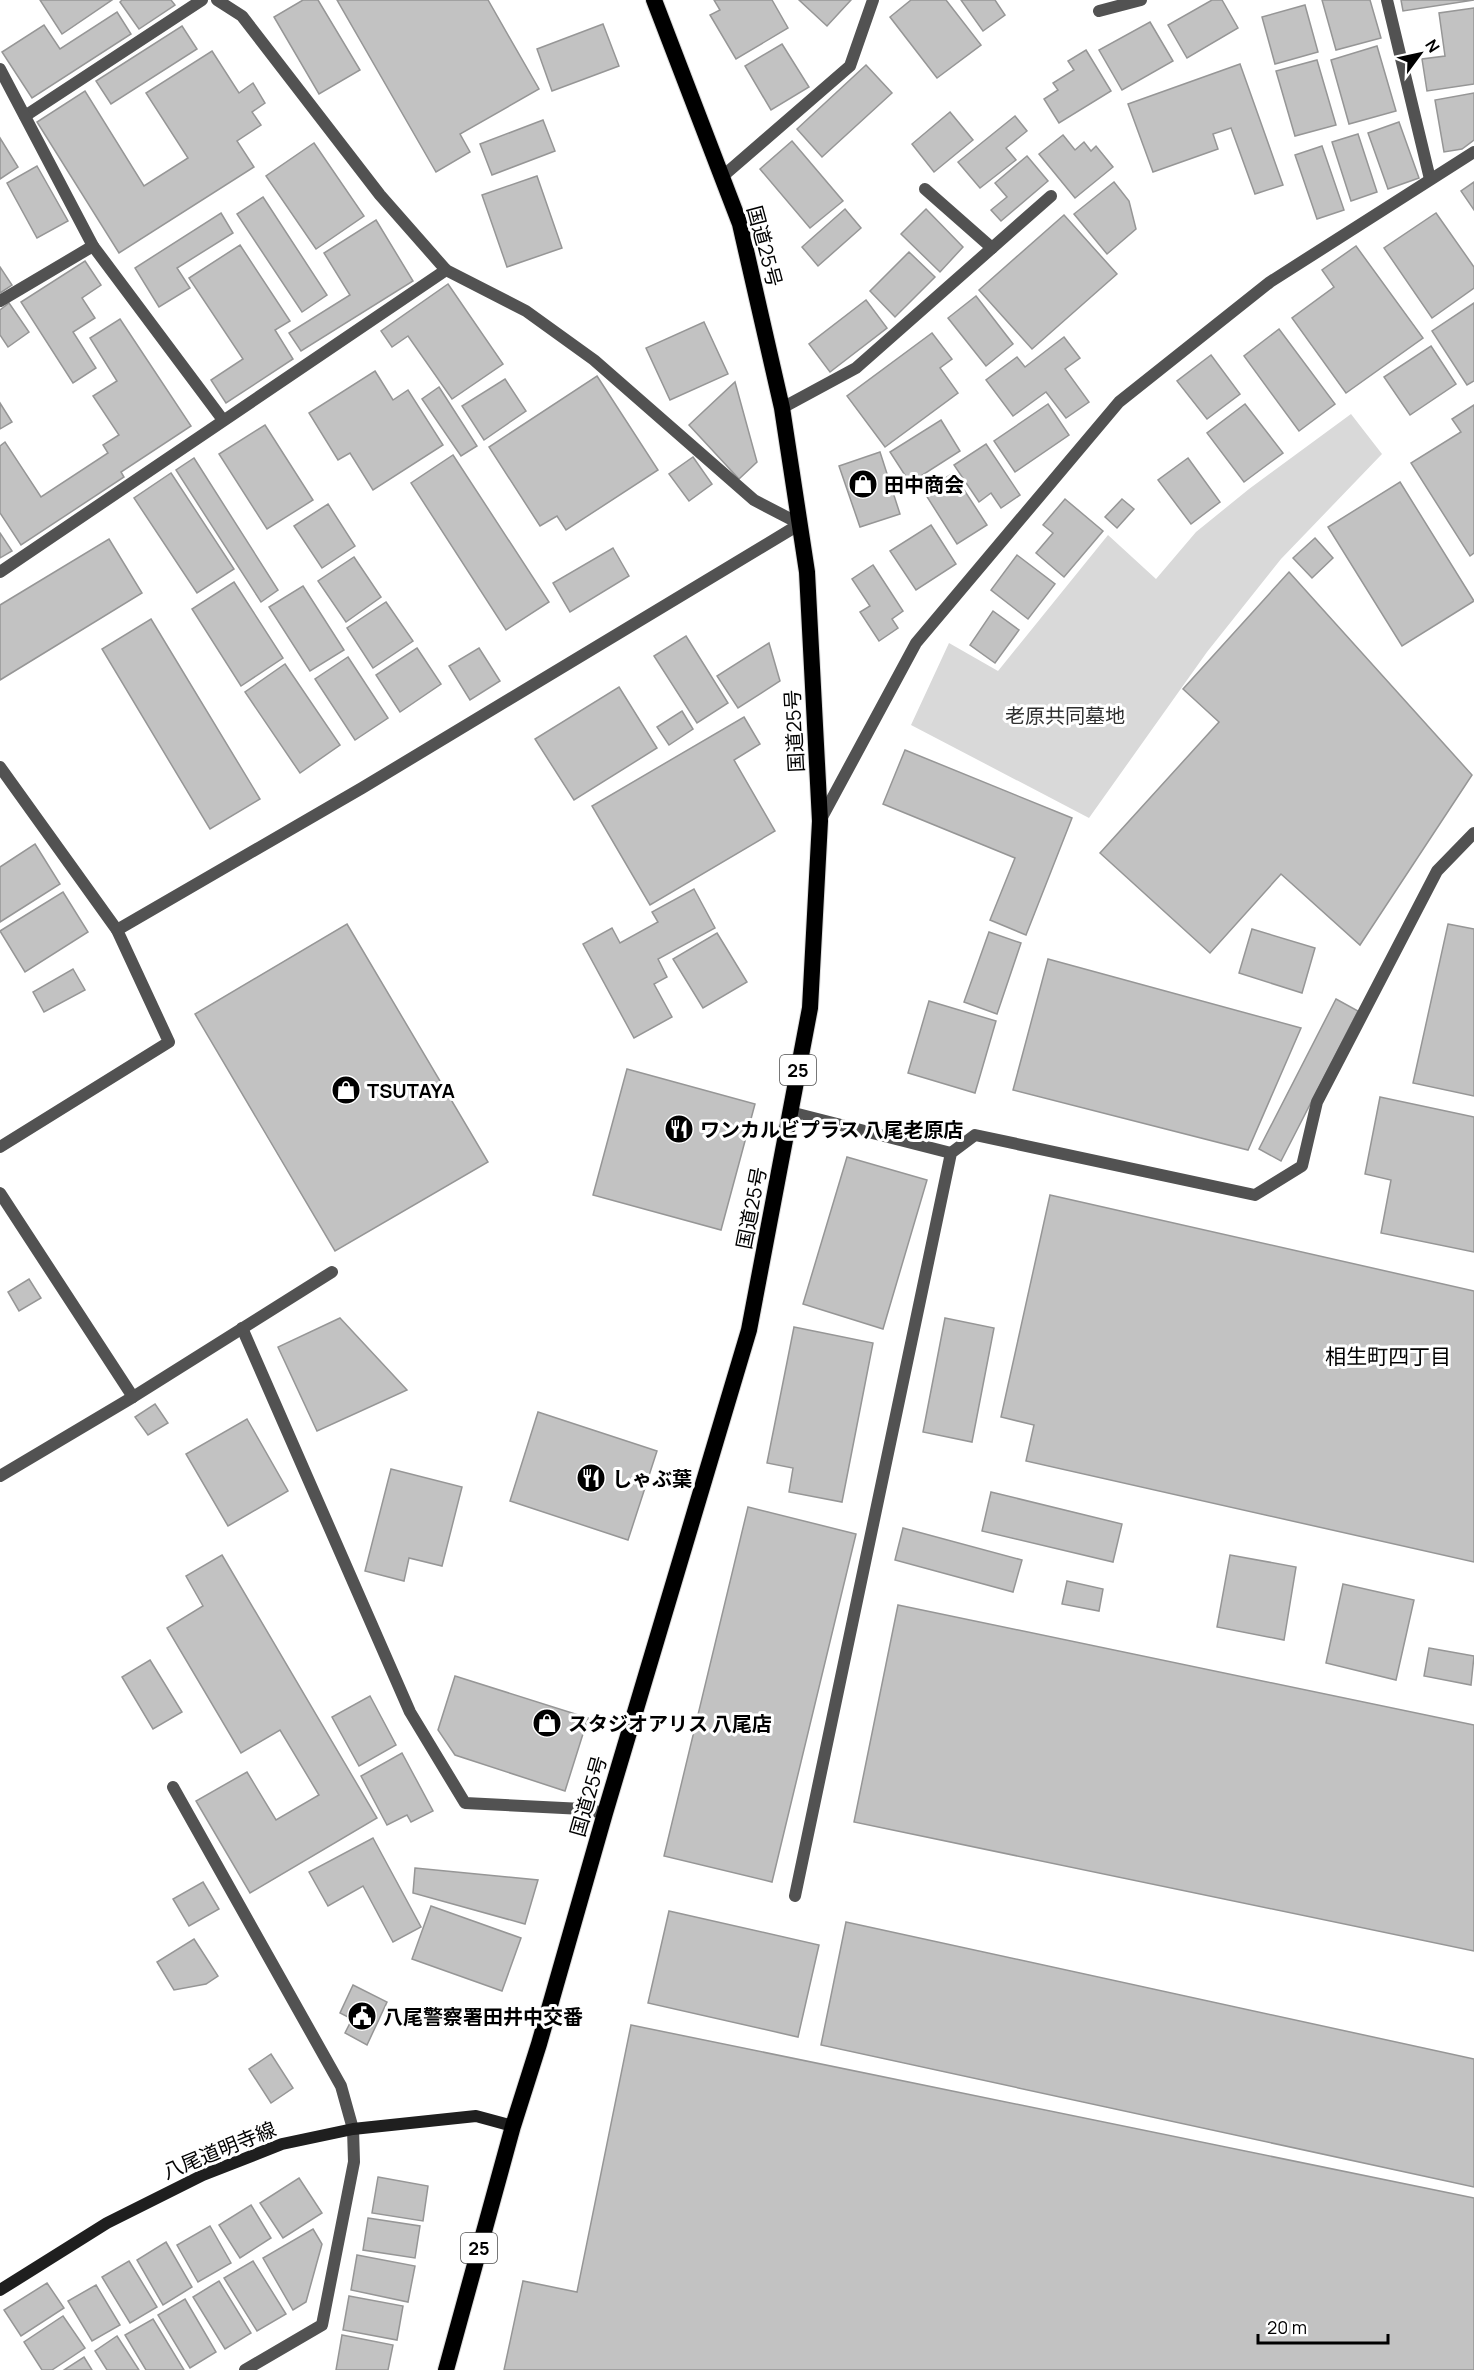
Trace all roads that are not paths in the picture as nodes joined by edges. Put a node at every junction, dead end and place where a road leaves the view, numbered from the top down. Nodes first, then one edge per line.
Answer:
1 (202, 0) edge
2 (217, 0) edge
3 (654, 0) edge
4 (873, 0) edge
5 (1141, 0) edge
6 (1387, 0) edge
7 (1099, 11) dead end
8 (0, 69) edge
9 (25, 116) junction
10 (1474, 152) edge
11 (723, 176) junction
12 (1431, 179) junction
13 (925, 189) dead end
14 (1051, 196) dead end
15 (93, 246) junction
16 (992, 248) junction
17 (446, 270) junction
18 (0, 300) edge
19 (782, 408) junction
20 (223, 420) junction
21 (800, 524) junction
22 (0, 572) edge
23 (0, 767) edge
24 (820, 821) junction
25 (1474, 833) edge
26 (117, 930) junction
27 (790, 1113) junction
28 (0, 1147) edge
29 (951, 1153) junction
30 (0, 1192) edge
31 (332, 1272) dead end
32 (242, 1328) junction
33 (133, 1397) junction
34 (0, 1476) edge
35 (173, 1787) dead end
36 (605, 1813) junction
37 (795, 1896) dead end
38 (513, 2126) junction
39 (353, 2129) junction
40 (0, 2290) edge
41 (245, 2370) edge
42 (446, 2370) edge

1 - 9 street
2 - 17 street
3 - 11 highway, 国道25号 / 25
4 - 11 street
5 - 7 street
6 - 12 street
8 - 9 street
9 - 15 street
10 - 12 street
11 - 19 highway, 国道25号 / 25
12 - 24 street
13 - 16 street
14 - 16 street
15 - 18 street
15 - 20 street
16 - 19 street
17 - 20 street
17 - 21 street
19 - 21 highway, 国道25号 / 25
20 - 22 street
21 - 24 highway, 国道25号 / 25
21 - 26 street
23 - 26 street
24 - 27 highway, 国道25号 / 25
25 - 29 street
26 - 28 street
27 - 29 street
27 - 36 highway, 国道25号 / 25
29 - 37 street
30 - 33 street
31 - 32 street
32 - 33 street
32 - 36 street
33 - 34 street
35 - 39 street
36 - 38 highway, 国道25号 / 25
38 - 39 main road, 八尾道明寺線
38 - 42 highway, 国道25号 / 25
39 - 40 main road, 八尾道明寺線
39 - 41 street

